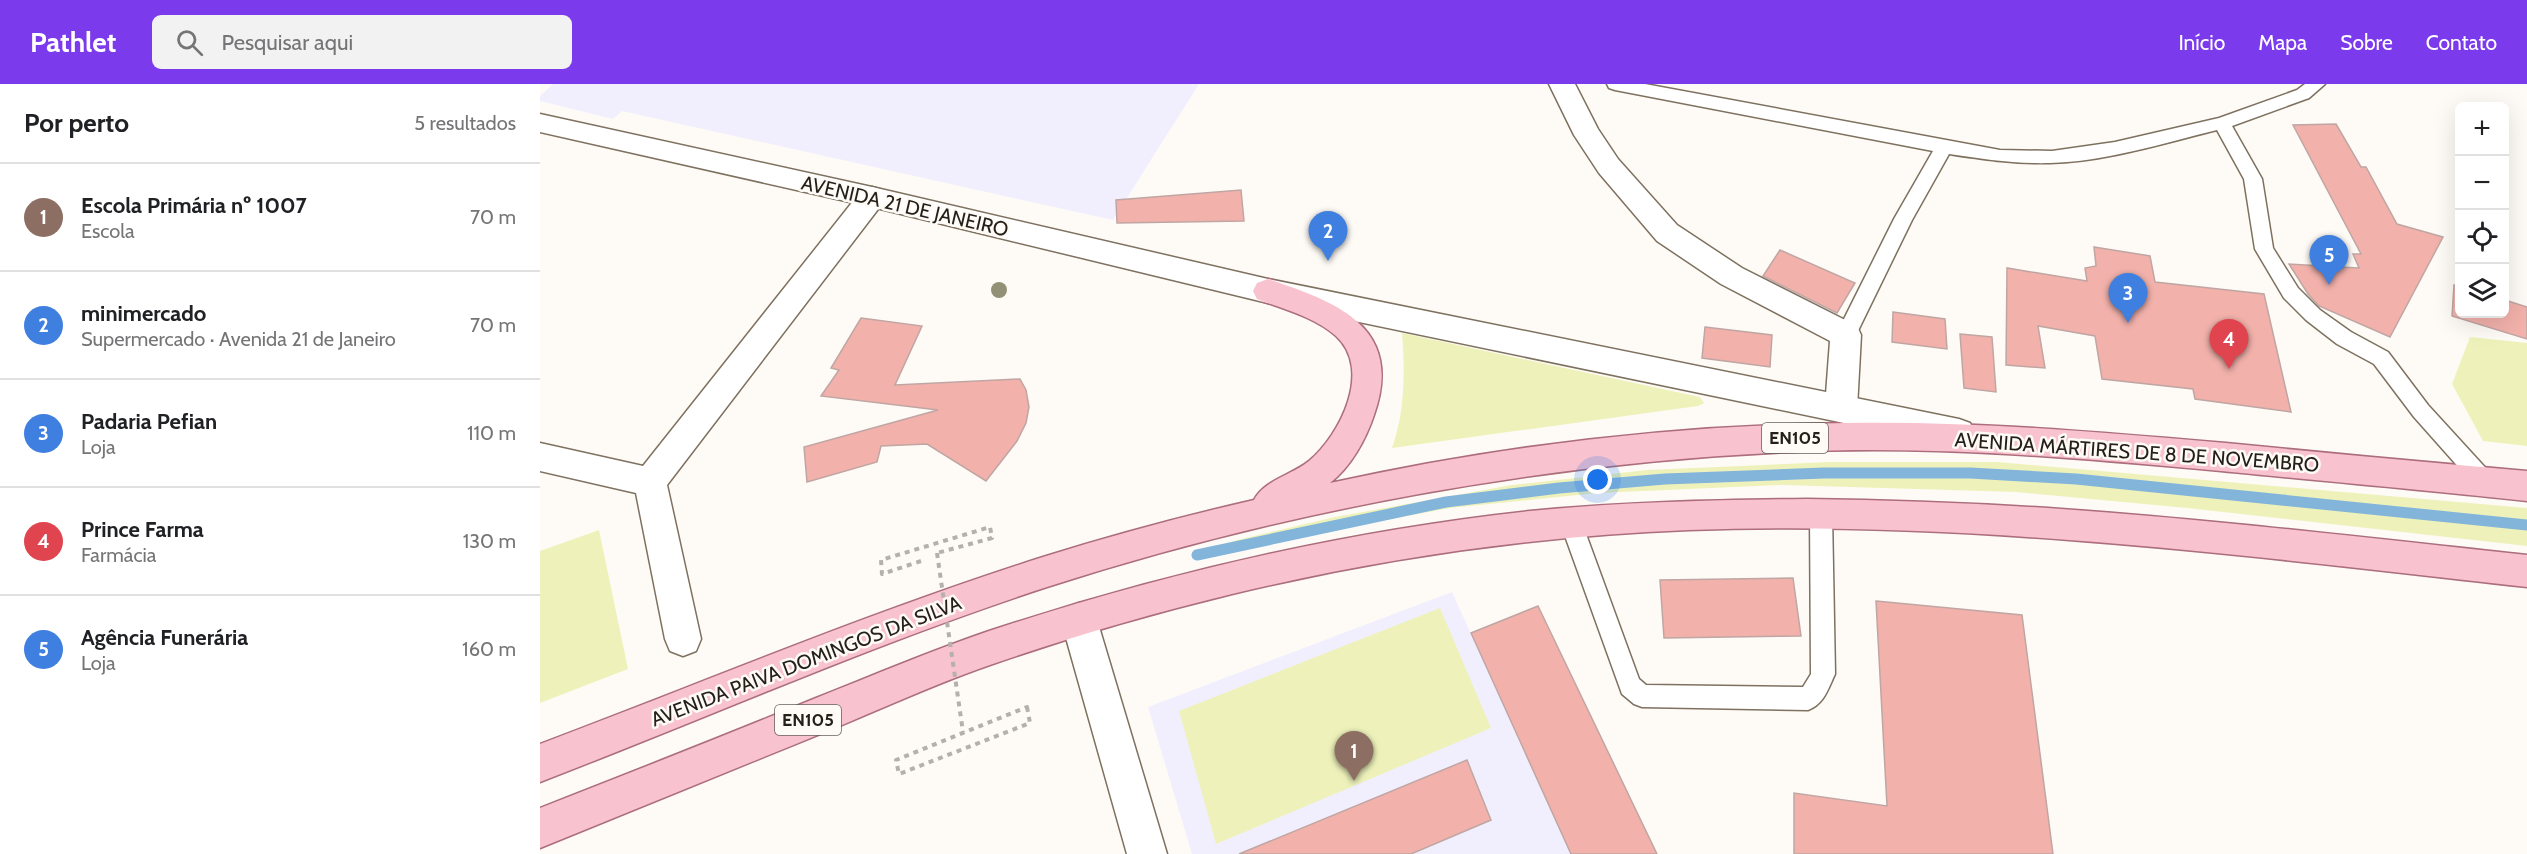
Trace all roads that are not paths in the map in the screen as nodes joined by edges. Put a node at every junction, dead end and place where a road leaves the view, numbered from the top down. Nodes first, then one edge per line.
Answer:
1 (1562, 84) edge
2 (1616, 84) edge
3 (2318, 84) edge
4 (540, 123) edge
5 (2222, 123) junction
6 (1944, 147) junction
7 (872, 197) junction
8 (1268, 291) junction
9 (1846, 335) junction
10 (1841, 408) junction
11 (1984, 438) junction
12 (540, 457) edge
13 (650, 482) junction
14 (2485, 482) junction
15 (2527, 486) edge
16 (1821, 514) junction
17 (1243, 516) junction
18 (1571, 522) junction
19 (1074, 563) joint
20 (2527, 571) edge
21 (1079, 620) junction
22 (683, 639) dead end
23 (540, 763) edge
24 (540, 828) edge
25 (1147, 854) edge

1 - 9 main road
2 - 6 lane
3 - 5 lane
4 - 7 main road, AVENIDA 21 DE JANEIRO
5 - 6 lane
5 - 14 lane
6 - 9 lane
7 - 8 main road, AVENIDA 21 DE JANEIRO
7 - 13 main road
8 - 10 main road, AVENIDA 21 DE JANEIRO
8 - 17 main road
9 - 10 main road
10 - 11 main road, AVENIDA 21 DE JANEIRO
11 - 14 main road, AVENIDA MÁRTIRES DE 8 DE NOVEMBRO / EN105
11 - 17 main road, AVENIDA MÁRTIRES DE 8 DE NOVEMBRO / EN105
12 - 13 main road
13 - 22 main road
14 - 15 main road, AVENIDA MÁRTIRES DE 8 DE NOVEMBRO / EN105
16 - 18 main road, EN105
16 - 18 lane
16 - 20 main road, EN105
17 - 19 main road, AVENIDA MÁRTIRES DE 8 DE NOVEMBRO / EN105
18 - 21 main road, EN105
19 - 23 main road, AVENIDA PAIVA DOMINGOS DA SILVA / EN105
21 - 24 main road, EN105
21 - 25 main road

